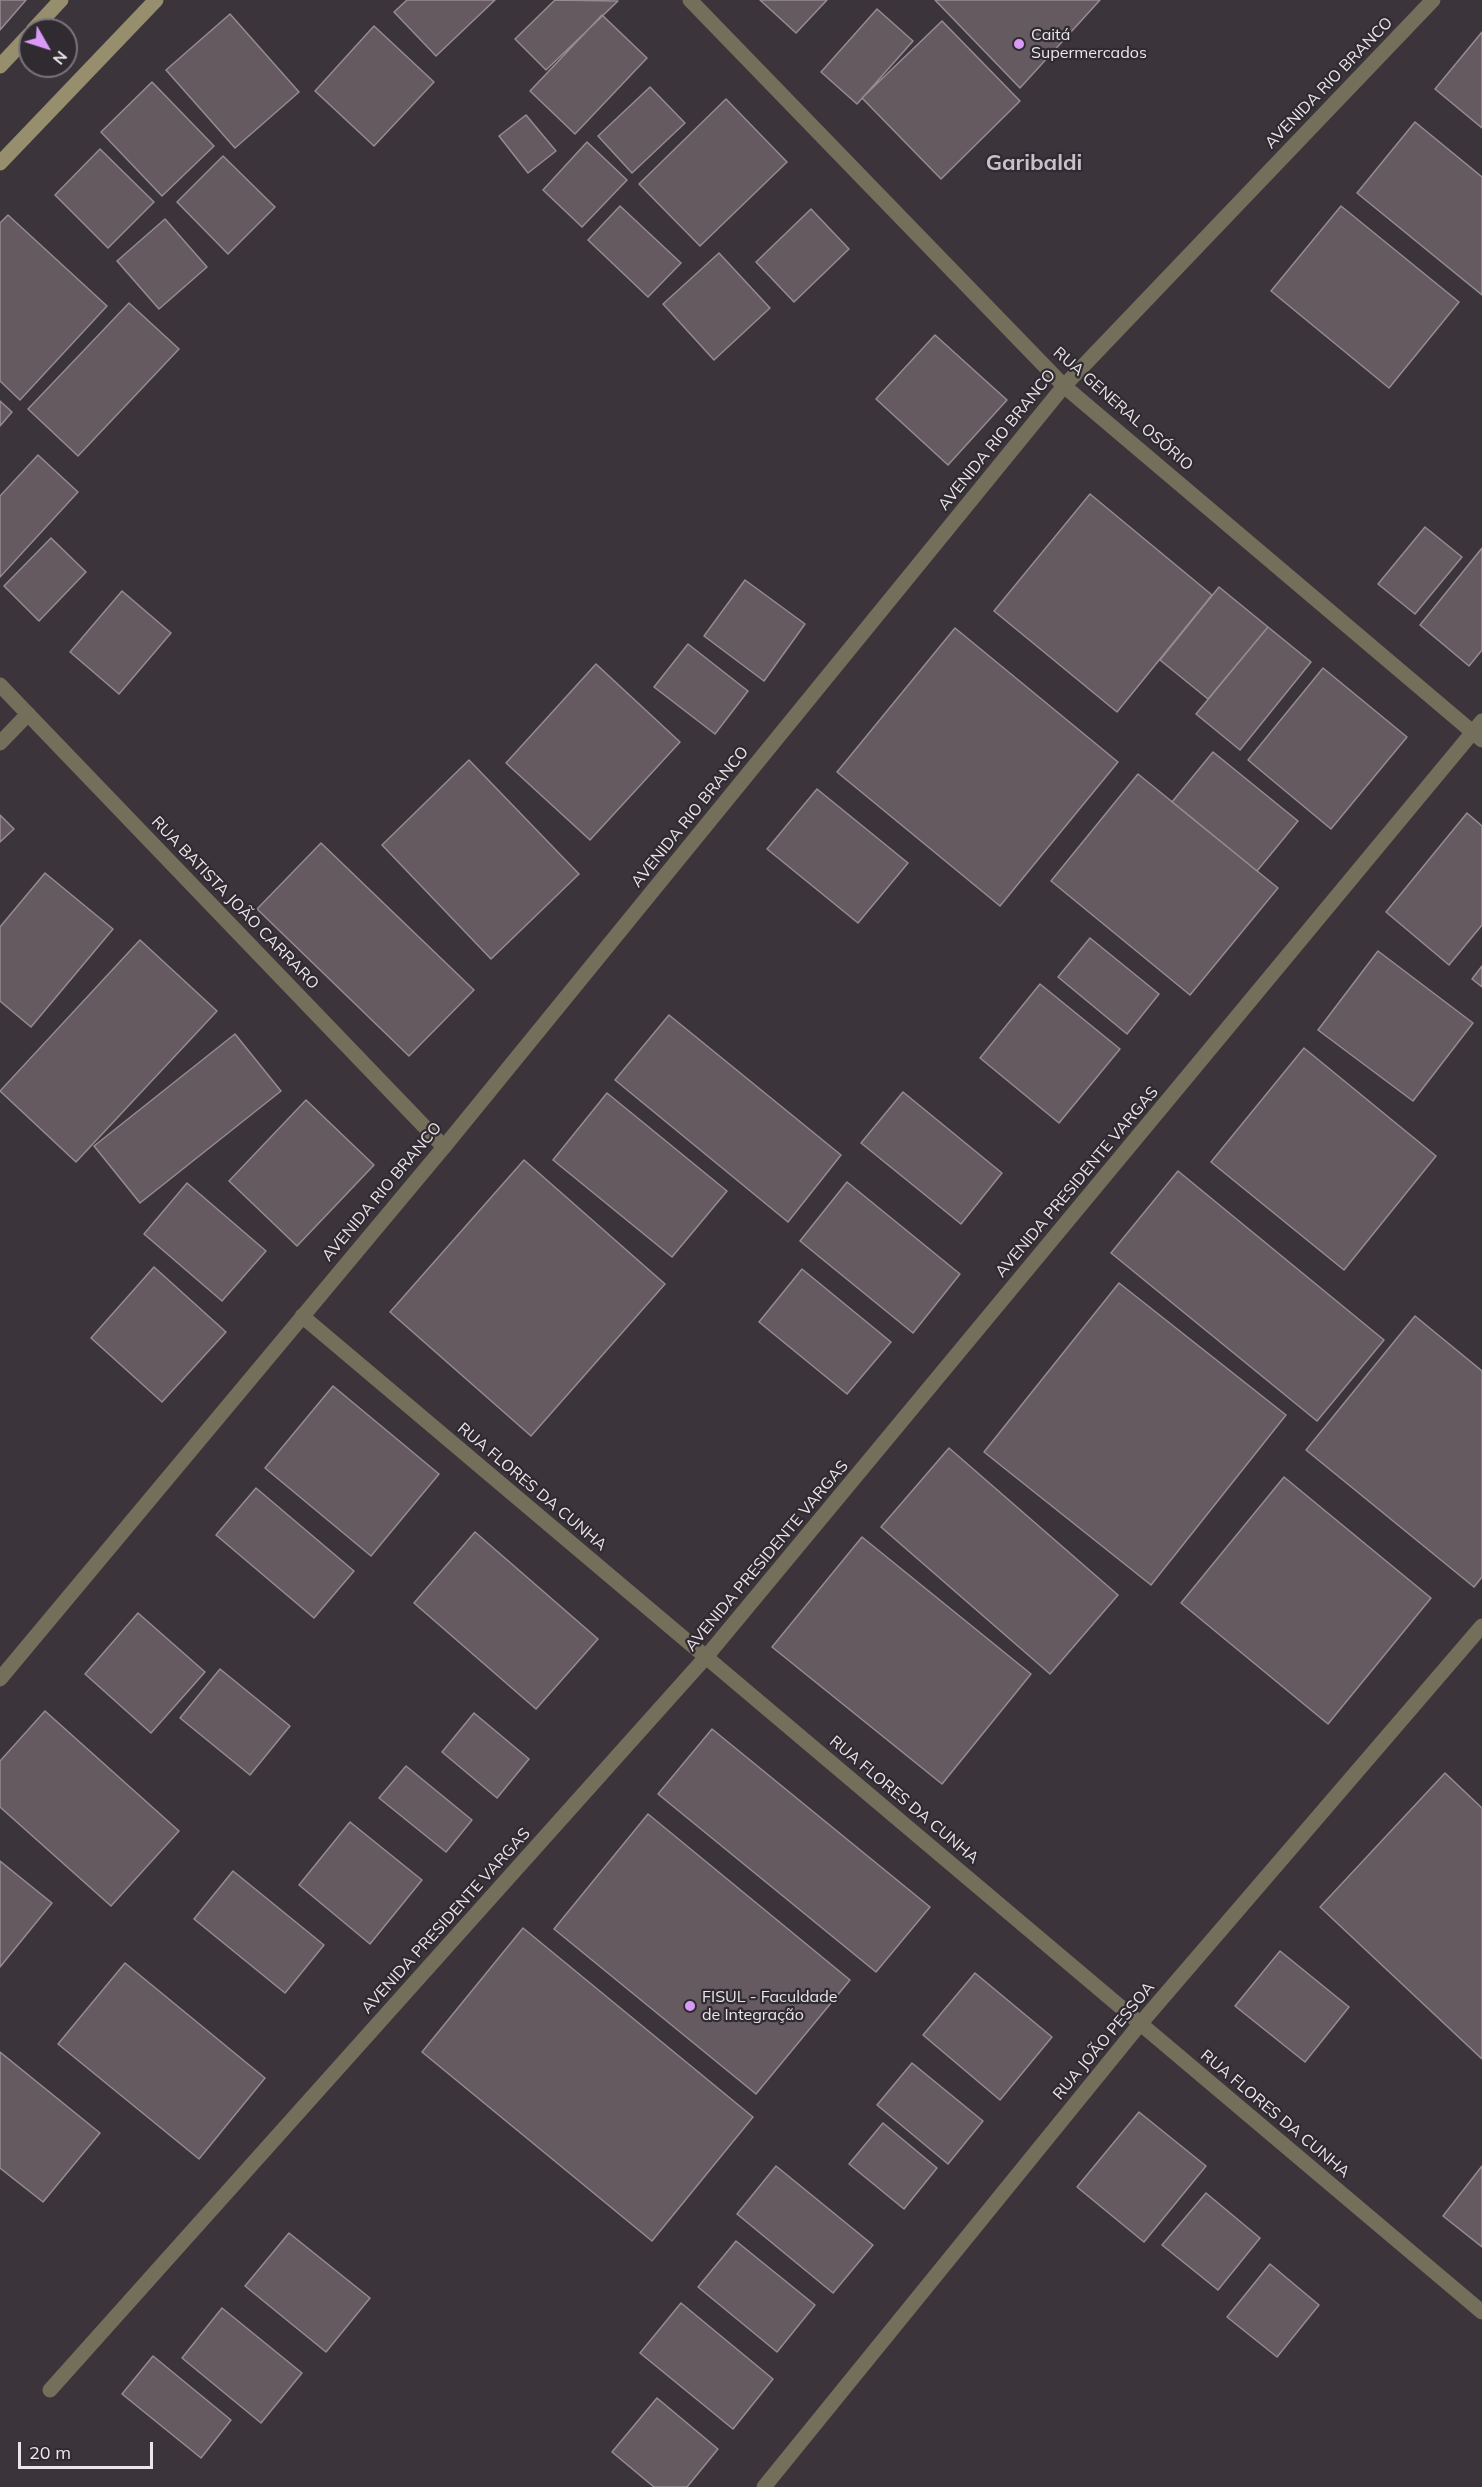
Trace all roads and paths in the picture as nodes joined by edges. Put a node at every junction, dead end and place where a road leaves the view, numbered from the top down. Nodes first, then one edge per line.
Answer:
1 (61, 0) edge
2 (156, 0) edge
3 (690, 0) edge
4 (1433, 0) edge
5 (44, 18) edge
6 (18, 46) edge
7 (0, 66) edge
8 (0, 163) edge
9 (1064, 386) junction
10 (0, 685) edge
11 (28, 714) junction
12 (1479, 731) edge
13 (0, 743) edge
14 (444, 1147) junction
15 (302, 1316) junction
16 (1482, 1626) edge
17 (706, 1658) junction
18 (0, 1679) edge
19 (1140, 2024) junction
20 (1482, 2312) edge
21 (50, 2390) dead end
22 (764, 2487) edge

1 - 5 main road
2 - 8 main road
3 - 9 street, RUA GENERAL OSÓRIO
4 - 9 street, AVENIDA RIO BRANCO
6 - 7 main road
9 - 12 street, RUA GENERAL OSÓRIO
9 - 14 street, AVENIDA RIO BRANCO
10 - 11 street, RUA BATISTA JOÃO CARRARO
11 - 13 street
11 - 14 street, RUA BATISTA JOÃO CARRARO
12 - 17 street, AVENIDA PRESIDENTE VARGAS
14 - 15 street, AVENIDA RIO BRANCO
15 - 17 street, RUA FLORES DA CUNHA
15 - 18 street, AVENIDA RIO BRANCO
16 - 19 street, RUA JOÃO PESSOA
17 - 19 street, RUA FLORES DA CUNHA
17 - 21 street, AVENIDA PRESIDENTE VARGAS
19 - 20 street, RUA FLORES DA CUNHA
19 - 22 street, RUA JOÃO PESSOA

